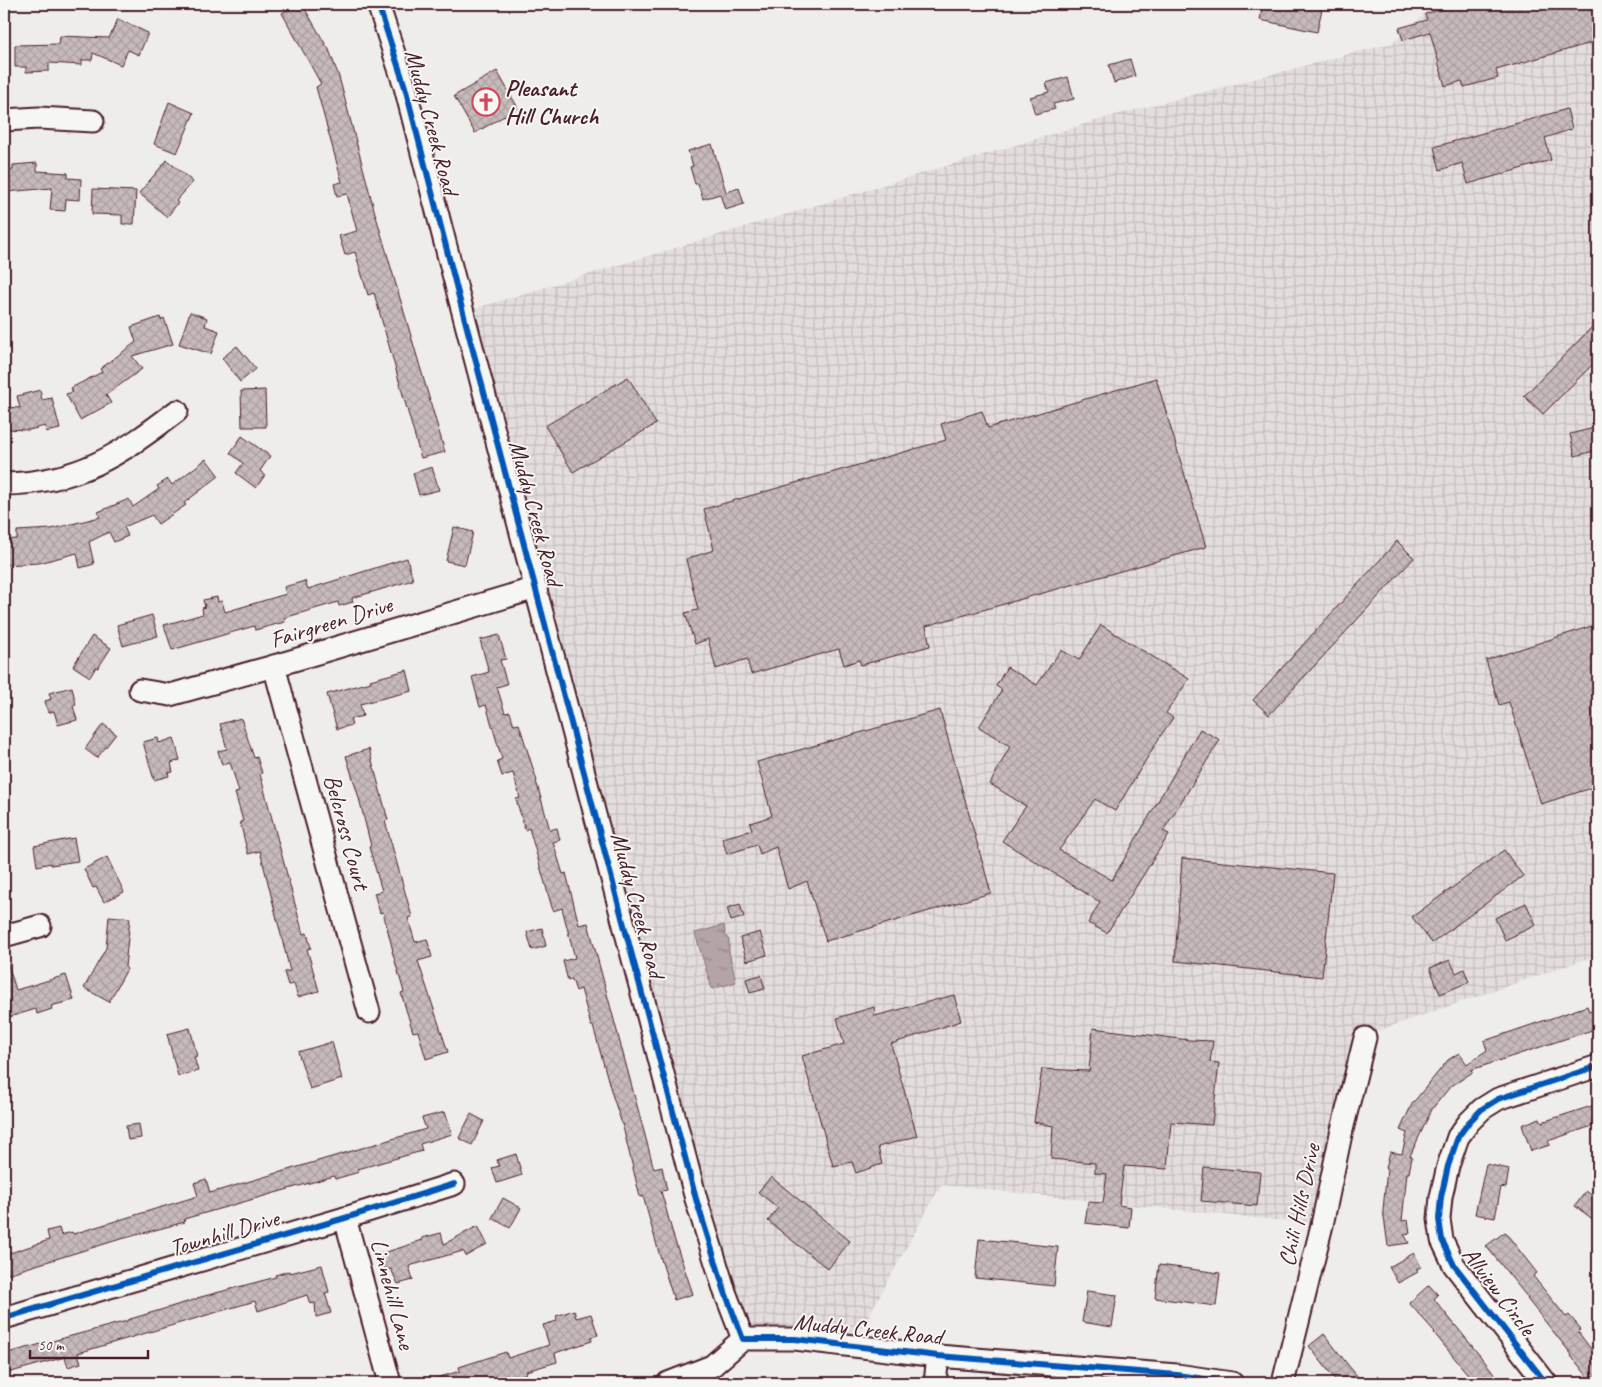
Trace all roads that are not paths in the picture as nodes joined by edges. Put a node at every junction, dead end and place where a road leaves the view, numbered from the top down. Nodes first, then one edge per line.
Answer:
1 (378, 4) edge
2 (4, 120) edge
3 (93, 121) dead end
4 (177, 412) dead end
5 (4, 484) edge
6 (536, 588) junction
7 (274, 666) junction
8 (140, 690) dead end
9 (40, 926) dead end
10 (4, 936) edge
11 (370, 1012) dead end
12 (1365, 1038) dead end
13 (1598, 1066) edge
14 (454, 1184) dead end
15 (345, 1218) junction
16 (4, 1318) edge
17 (743, 1339) junction
18 (938, 1356) junction
19 (390, 1383) edge
20 (668, 1383) edge
21 (935, 1383) edge
22 (1232, 1383) edge
23 (1284, 1383) edge
24 (1546, 1383) edge

1 - 6 street, Muddy Creek Road
2 - 3 street
4 - 5 street
6 - 7 street, Fairgreen Drive
6 - 17 street, Muddy Creek Road
7 - 8 street, Fairgreen Drive
7 - 11 street, Belcross Court
9 - 10 street
12 - 23 street, Chili Hills Drive
13 - 24 street, Allview Circle
14 - 15 street, Townhill Drive
15 - 16 street, Townhill Drive
15 - 19 street, Linnehill Lane
17 - 18 street, Muddy Creek Road
17 - 20 street
18 - 21 street
18 - 22 street, Muddy Creek Road

